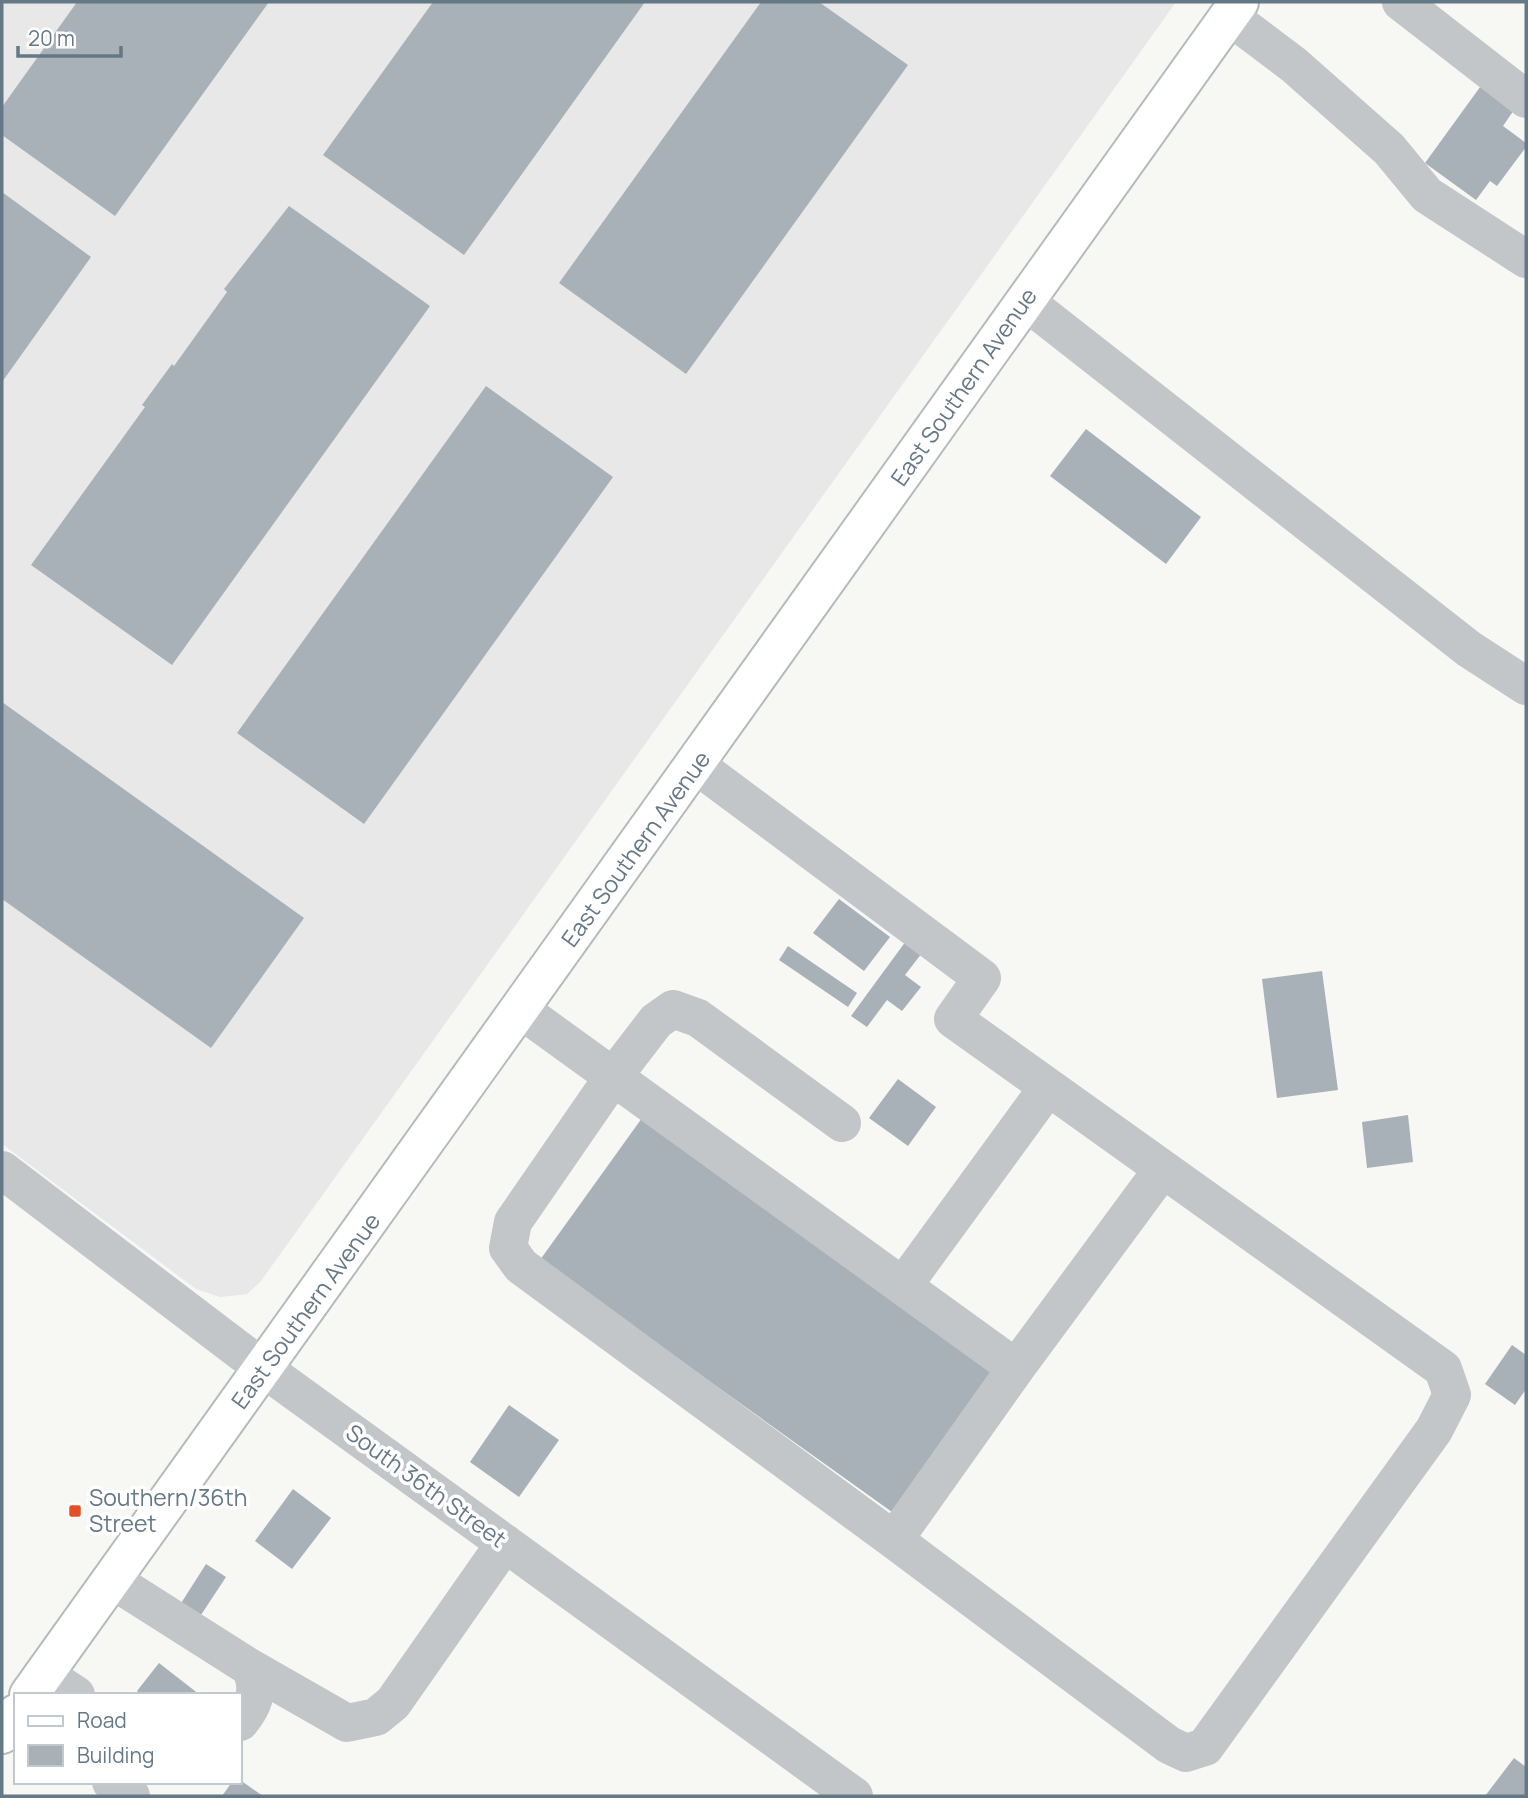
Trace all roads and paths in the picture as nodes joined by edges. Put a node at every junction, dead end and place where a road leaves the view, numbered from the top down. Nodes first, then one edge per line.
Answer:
1 (1401, 2) edge
2 (1234, 9) edge
3 (1526, 99) edge
4 (1526, 259) edge
5 (1026, 301) junction
6 (1526, 686) edge
7 (696, 765) junction
8 (522, 1010) junction
9 (613, 1077) junction
10 (1048, 1087) junction
11 (842, 1123) dead end
12 (2, 1170) edge
13 (1162, 1170) junction
14 (903, 1286) junction
15 (1016, 1368) junction
16 (264, 1369) junction
17 (894, 1539) junction
18 (505, 1543) junction
19 (112, 1580) junction
20 (249, 1667) junction
21 (37, 1684) edge
22 (69, 1693) edge
23 (14, 1717) edge
24 (242, 1719) edge
25 (2, 1734) edge
26 (114, 1784) edge
27 (131, 1796) edge
28 (854, 1796) edge

1 - 3 street
2 - 4 street
2 - 5 main road, East Southern Avenue
5 - 6 street
5 - 7 main road, East Southern Avenue
7 - 8 main road, East Southern Avenue
7 - 10 street
8 - 9 street
8 - 16 main road, East Southern Avenue
9 - 11 street
9 - 14 street
9 - 17 street
10 - 13 street
10 - 14 street
12 - 16 street, South 36th Street
13 - 15 street
13 - 17 street
14 - 15 street
15 - 17 street
16 - 18 street, South 36th Street
16 - 19 main road, East Southern Avenue
18 - 20 street
18 - 28 street, South 36th Street
19 - 20 street
19 - 21 main road, East Southern Avenue
20 - 24 street
21 - 22 street
23 - 25 main road
26 - 27 street

